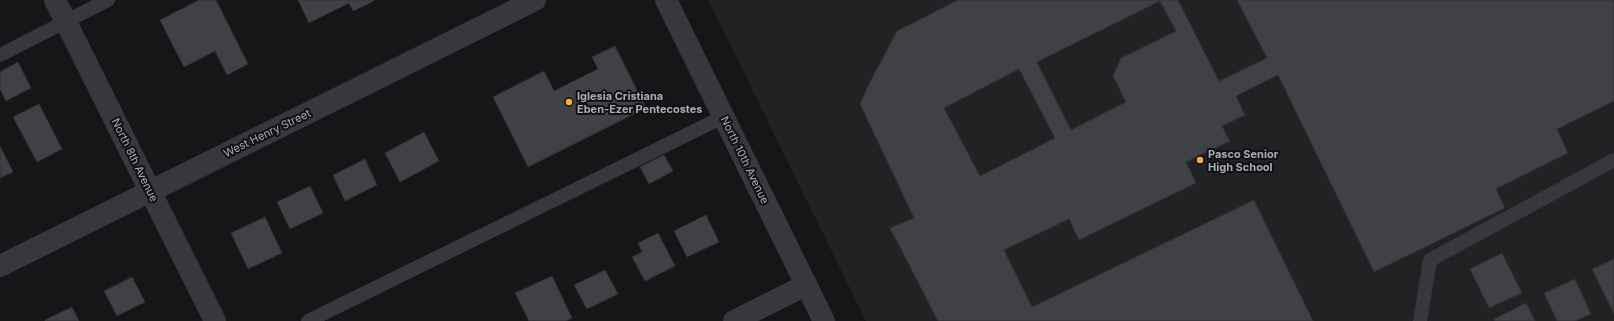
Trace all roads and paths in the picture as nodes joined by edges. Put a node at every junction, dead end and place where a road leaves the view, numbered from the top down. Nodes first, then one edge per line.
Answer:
1 (55, 0) edge
2 (108, 0) edge
3 (535, 0) edge
4 (666, 0) edge
5 (66, 21) junction
6 (0, 55) edge
7 (723, 117) junction
8 (1614, 160) edge
9 (150, 192) junction
10 (0, 266) edge
11 (806, 285) junction
12 (215, 321) edge
13 (308, 321) edge
14 (734, 321) edge
15 (824, 321) edge
16 (1420, 321) edge

1 - 5 street, North 8th Avenue
2 - 5 lane
3 - 9 street, West Henry Street
4 - 7 street, North 10th Avenue
5 - 6 lane
5 - 9 street, North 8th Avenue
7 - 11 street, North 10th Avenue
7 - 13 lane
8 - 16 lane
9 - 10 street, West Henry Street
9 - 12 street, North 8th Avenue
11 - 14 street
11 - 15 street, North 10th Avenue

